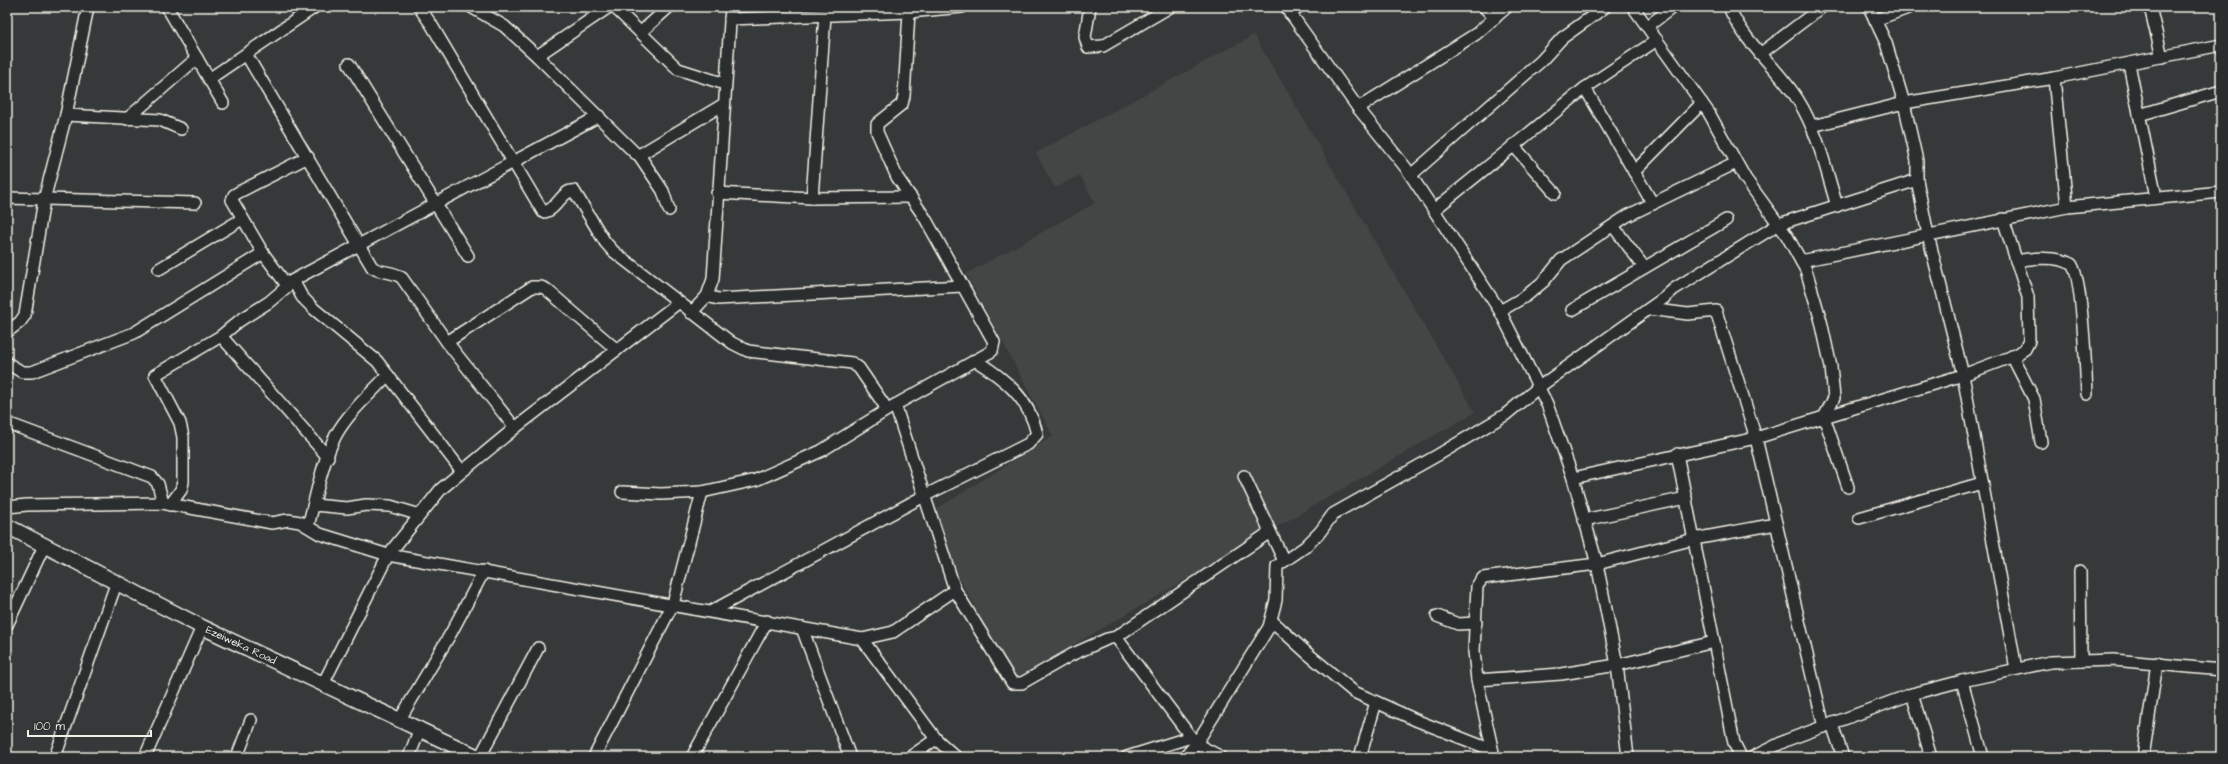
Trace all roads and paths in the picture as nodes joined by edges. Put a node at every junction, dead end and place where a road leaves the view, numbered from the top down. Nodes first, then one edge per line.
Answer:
1 (88, 7) edge
2 (167, 7) edge
3 (315, 7) edge
4 (419, 7) edge
5 (472, 7) edge
6 (609, 7) edge
7 (614, 7) edge
8 (669, 7) edge
9 (731, 7) edge
10 (962, 7) edge
11 (1090, 7) edge
12 (1170, 7) edge
13 (1484, 7) edge
14 (1507, 7) edge
15 (1605, 7) edge
16 (1633, 7) edge
17 (1673, 7) edge
18 (1729, 7) edge
19 (1822, 7) edge
20 (1869, 7) edge
21 (1911, 7) edge
22 (2150, 7) edge
23 (930, 8) edge
24 (1291, 9) edge
25 (909, 12) junction
26 (825, 15) junction
27 (1495, 18) junction
28 (730, 19) junction
29 (1875, 20) junction
30 (1648, 26) junction
31 (641, 32) junction
32 (1657, 40) junction
33 (2221, 45) edge
34 (246, 54) junction
35 (1760, 54) junction
36 (537, 56) junction
37 (2162, 57) junction
38 (197, 58) junction
39 (350, 64) dead end
40 (2129, 64) junction
41 (2054, 78) junction
42 (209, 79) junction
43 (725, 84) junction
44 (1585, 88) junction
45 (2221, 91) edge
46 (1904, 102) junction
47 (223, 103) dead end
48 (1702, 103) junction
49 (724, 104) junction
50 (1358, 108) junction
51 (66, 115) junction
52 (2139, 115) junction
53 (599, 116) junction
54 (127, 119) junction
55 (1812, 126) junction
56 (181, 129) dead end
57 (1513, 145) junction
58 (639, 155) junction
59 (308, 158) junction
60 (513, 163) junction
61 (1736, 163) junction
62 (1634, 172) junction
63 (1411, 175) junction
64 (1917, 180) junction
65 (2221, 192) edge
66 (717, 193) junction
67 (1555, 193) dead end
68 (911, 197) junction
69 (2156, 197) junction
70 (7, 198) edge
71 (812, 198) junction
72 (44, 200) junction
73 (195, 203) dead end
74 (435, 203) junction
75 (1653, 204) junction
76 (1838, 206) junction
77 (2067, 207) junction
78 (669, 210) dead end
79 (1434, 210) junction
80 (242, 219) junction
81 (2003, 219) junction
82 (1726, 220) dead end
83 (1778, 224) junction
84 (1613, 226) junction
85 (1928, 235) junction
86 (358, 244) junction
87 (262, 253) junction
88 (468, 256) dead end
89 (1801, 261) junction
90 (2016, 261) junction
91 (1644, 267) junction
92 (159, 269) dead end
93 (292, 283) junction
94 (962, 286) junction
95 (707, 296) junction
96 (678, 303) junction
97 (1649, 309) junction
98 (1572, 310) dead end
99 (1500, 311) junction
100 (690, 313) junction
101 (7, 332) edge
102 (221, 336) junction
103 (447, 342) junction
104 (617, 350) junction
105 (2012, 356) junction
106 (975, 360) junction
107 (7, 363) edge
108 (1963, 374) junction
109 (388, 375) junction
110 (1539, 387) junction
111 (2087, 394) dead end
112 (891, 407) junction
113 (1824, 417) junction
114 (7, 423) edge
115 (514, 428) junction
116 (1756, 438) junction
117 (2041, 442) dead end
118 (1677, 454) junction
119 (328, 457) junction
120 (461, 470) junction
121 (1244, 476) dead end
122 (1573, 478) junction
123 (1982, 482) junction
124 (1848, 487) dead end
125 (622, 492) dead end
126 (702, 492) junction
127 (924, 496) junction
128 (1686, 498) junction
129 (167, 504) junction
130 (314, 505) junction
131 (7, 507) edge
132 (420, 515) junction
133 (1859, 518) dead end
134 (1584, 520) junction
135 (1776, 524) junction
136 (7, 526) edge
137 (308, 526) junction
138 (1270, 532) junction
139 (1694, 539) junction
140 (44, 546) junction
141 (388, 555) junction
142 (1284, 561) junction
143 (1597, 564) junction
144 (484, 571) junction
145 (2080, 572) dead end
146 (116, 584) junction
147 (955, 590) junction
148 (673, 604) junction
149 (712, 611) junction
150 (1437, 616) dead end
151 (1270, 620) junction
152 (767, 621) junction
153 (1476, 624) junction
154 (7, 625) edge
155 (202, 627) junction
156 (802, 628) junction
157 (1116, 637) junction
158 (862, 639) junction
159 (1714, 642) junction
160 (538, 648) dead end
161 (2081, 662) junction
162 (2157, 663) junction
163 (1617, 665) junction
164 (2016, 669) junction
165 (2221, 670) edge
166 (1477, 680) junction
167 (1962, 681) junction
168 (323, 684) junction
169 (1912, 694) junction
170 (1376, 702) junction
171 (400, 719) junction
172 (251, 720) dead end
173 (1828, 725) junction
174 (420, 728) junction
175 (936, 739) junction
176 (1194, 740) junction
177 (1491, 755) edge
178 (55, 757) edge
179 (145, 757) edge
180 (237, 757) edge
181 (409, 757) edge
182 (479, 757) edge
183 (594, 757) edge
184 (692, 757) edge
185 (850, 757) edge
186 (910, 757) edge
187 (956, 757) edge
188 (1127, 757) edge
189 (1185, 757) edge
190 (1221, 757) edge
191 (1360, 757) edge
192 (1625, 757) edge
193 (1741, 757) edge
194 (1753, 757) edge
195 (1843, 757) edge
196 (1931, 757) edge
197 (1983, 757) edge
198 (2143, 757) edge

1 - 51 street
2 - 38 street
3 - 34 street
4 - 60 street
5 - 36 street
6 - 36 street
7 - 31 street
8 - 31 street
9 - 28 street
10 - 23 street
11 - 12 street
13 - 27 street
14 - 27 street
15 - 63 street
16 - 30 street
17 - 30 street
18 - 35 street
19 - 35 street
20 - 29 street
21 - 29 street
22 - 37 street
23 - 25 street
24 - 50 street
25 - 26 street
25 - 68 street
26 - 28 street
26 - 71 street
27 - 50 street
28 - 43 street
29 - 46 street
30 - 32 street
31 - 43 street
32 - 44 street
32 - 48 street
33 - 37 street
34 - 42 street
34 - 59 street
35 - 55 street
36 - 53 street
37 - 40 street
38 - 42 street
38 - 54 street
39 - 74 street
40 - 41 street
40 - 52 street
41 - 46 street
41 - 77 street
42 - 47 street
43 - 49 street
44 - 57 street
44 - 62 street
45 - 52 street
46 - 55 street
46 - 64 street
48 - 61 street
48 - 62 street
49 - 58 street
49 - 66 street
50 - 63 street
51 - 54 street
51 - 72 street
52 - 69 street
53 - 58 street
53 - 60 street
54 - 56 street
55 - 76 street
57 - 67 street
57 - 79 street
58 - 78 street
59 - 80 street
59 - 86 street
60 - 74 street
60 - 96 street
61 - 75 street
61 - 83 street
62 - 75 street
63 - 79 street
64 - 76 street
64 - 85 street
65 - 69 street
66 - 71 street
66 - 95 street
68 - 71 street
68 - 94 street
69 - 77 street
70 - 72 street
72 - 73 street
72 - 101 street
74 - 86 street
74 - 88 street
75 - 84 street
76 - 83 street
77 - 81 street
79 - 99 street
80 - 87 street
80 - 92 street
81 - 85 street
81 - 90 street
82 - 91 street
83 - 89 street
83 - 97 street
84 - 91 street
84 - 99 street
85 - 89 street
85 - 108 street
86 - 93 street
86 - 103 street
87 - 93 street
87 - 107 street
89 - 113 street
90 - 105 street
90 - 111 street
91 - 98 street
93 - 102 street
93 - 109 street
94 - 95 street
94 - 106 street
95 - 100 street
96 - 100 street
96 - 104 street
97 - 110 street
97 - 116 street
99 - 110 street
100 - 112 street
102 - 119 street
102 - 129 street
103 - 104 street
103 - 115 street
104 - 115 street
105 - 108 street
105 - 117 street
106 - 112 street
106 - 127 street
108 - 113 street
108 - 123 street
109 - 119 street
109 - 120 street
110 - 122 street
110 - 142 street
112 - 126 street
112 - 127 street
113 - 116 street
113 - 124 street
114 - 129 street
115 - 120 street
116 - 118 street
116 - 135 street
118 - 122 street
118 - 128 street
119 - 130 street
120 - 132 street
121 - 138 street
122 - 134 street
123 - 133 street
123 - 164 street
125 - 126 street
126 - 148 street
127 - 147 street
127 - 149 street
128 - 134 street
128 - 139 street
129 - 131 street
129 - 137 street
130 - 132 street
130 - 137 street
132 - 141 street
134 - 143 street
135 - 139 street
135 - 173 street
136 - 140 main road, Ezeiweka Road
137 - 141 street
138 - 142 street
138 - 157 street
139 - 143 street
139 - 159 street
140 - 146 main road, Ezeiweka Road
140 - 154 street
141 - 144 street
141 - 168 street
142 - 151 street
143 - 153 street
143 - 163 street
144 - 148 street
144 - 171 street
145 - 161 street
146 - 155 main road, Ezeiweka Road
146 - 178 street
147 - 157 street
147 - 158 street
148 - 149 street
148 - 183 street
149 - 152 street
150 - 153 street
151 - 170 street
151 - 176 street
152 - 156 street
152 - 184 street
153 - 166 street
155 - 168 main road, Ezeiweka Road
155 - 179 street
156 - 158 street
156 - 185 street
157 - 176 street
158 - 175 street
159 - 163 street
159 - 193 street
160 - 182 street
161 - 162 street
161 - 164 street
162 - 165 street
162 - 198 street
163 - 166 street
163 - 192 street
164 - 167 street
166 - 177 street
167 - 169 street
167 - 197 street
168 - 171 main road, Ezeiweka Road
169 - 173 street
169 - 196 street
170 - 177 street
170 - 191 street
171 - 174 main road, Ezeiweka Road
172 - 180 street
173 - 194 street
173 - 195 street
174 - 181 street
174 - 182 main road, Ezeiweka Road
175 - 186 street
175 - 187 street
176 - 188 street
176 - 189 street
176 - 190 street

